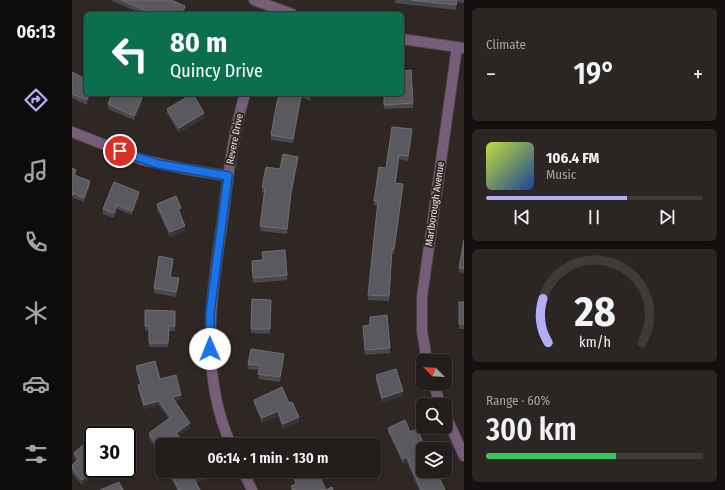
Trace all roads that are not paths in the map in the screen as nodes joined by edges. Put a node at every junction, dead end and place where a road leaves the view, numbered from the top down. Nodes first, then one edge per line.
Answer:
1 (254, 0) edge
2 (276, 11) edge
3 (404, 39) edge
4 (460, 47) edge
5 (245, 96) edge
6 (72, 132) edge
7 (228, 176) junction
8 (426, 354) edge
9 (452, 429) edge
10 (228, 438) edge
11 (464, 456) edge
12 (246, 478) edge
13 (252, 490) edge

1 - 2 street
3 - 4 street
4 - 8 street, Marlborough Avenue
5 - 7 street, Revere Drive
6 - 7 street
7 - 10 street, Revere Drive
9 - 11 street
12 - 13 street

